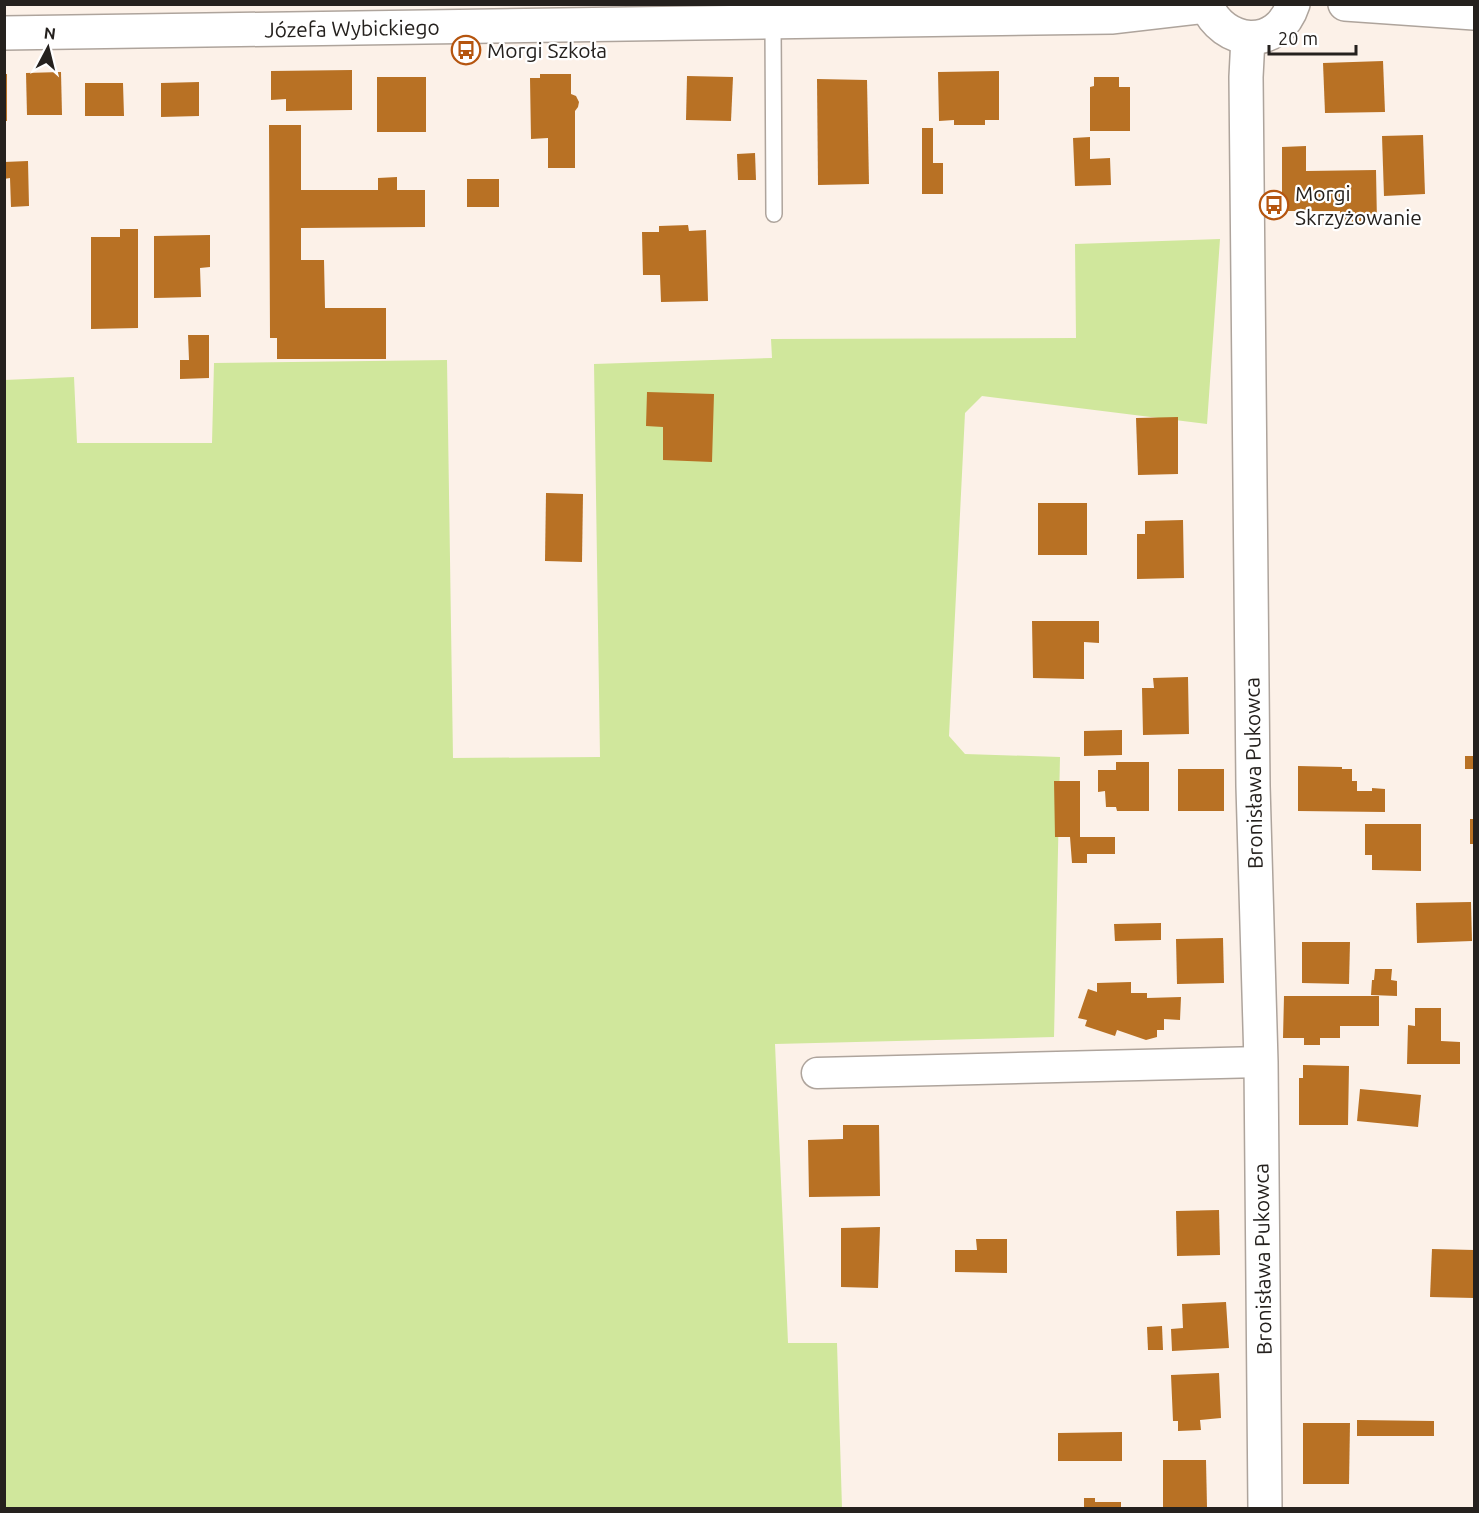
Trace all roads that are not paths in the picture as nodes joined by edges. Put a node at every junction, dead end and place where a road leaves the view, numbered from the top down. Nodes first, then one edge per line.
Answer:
1 (1293, 4) edge
2 (1345, 4) edge
3 (1206, 5) edge
4 (1474, 13) edge
5 (700, 14) edge
6 (792, 17) edge
7 (4, 33) edge
8 (1248, 38) junction
9 (774, 214) dead end
10 (1261, 1062) junction
11 (817, 1073) dead end
12 (1265, 1509) edge

1 - 8 street
2 - 4 street
3 - 6 street, Józefa Wybickiego
3 - 8 street
5 - 6 street, Józefa Wybickiego
5 - 7 street, Józefa Wybickiego
6 - 9 lane
8 - 10 street, Bronisława Pukowca
10 - 11 street
10 - 12 street, Bronisława Pukowca

